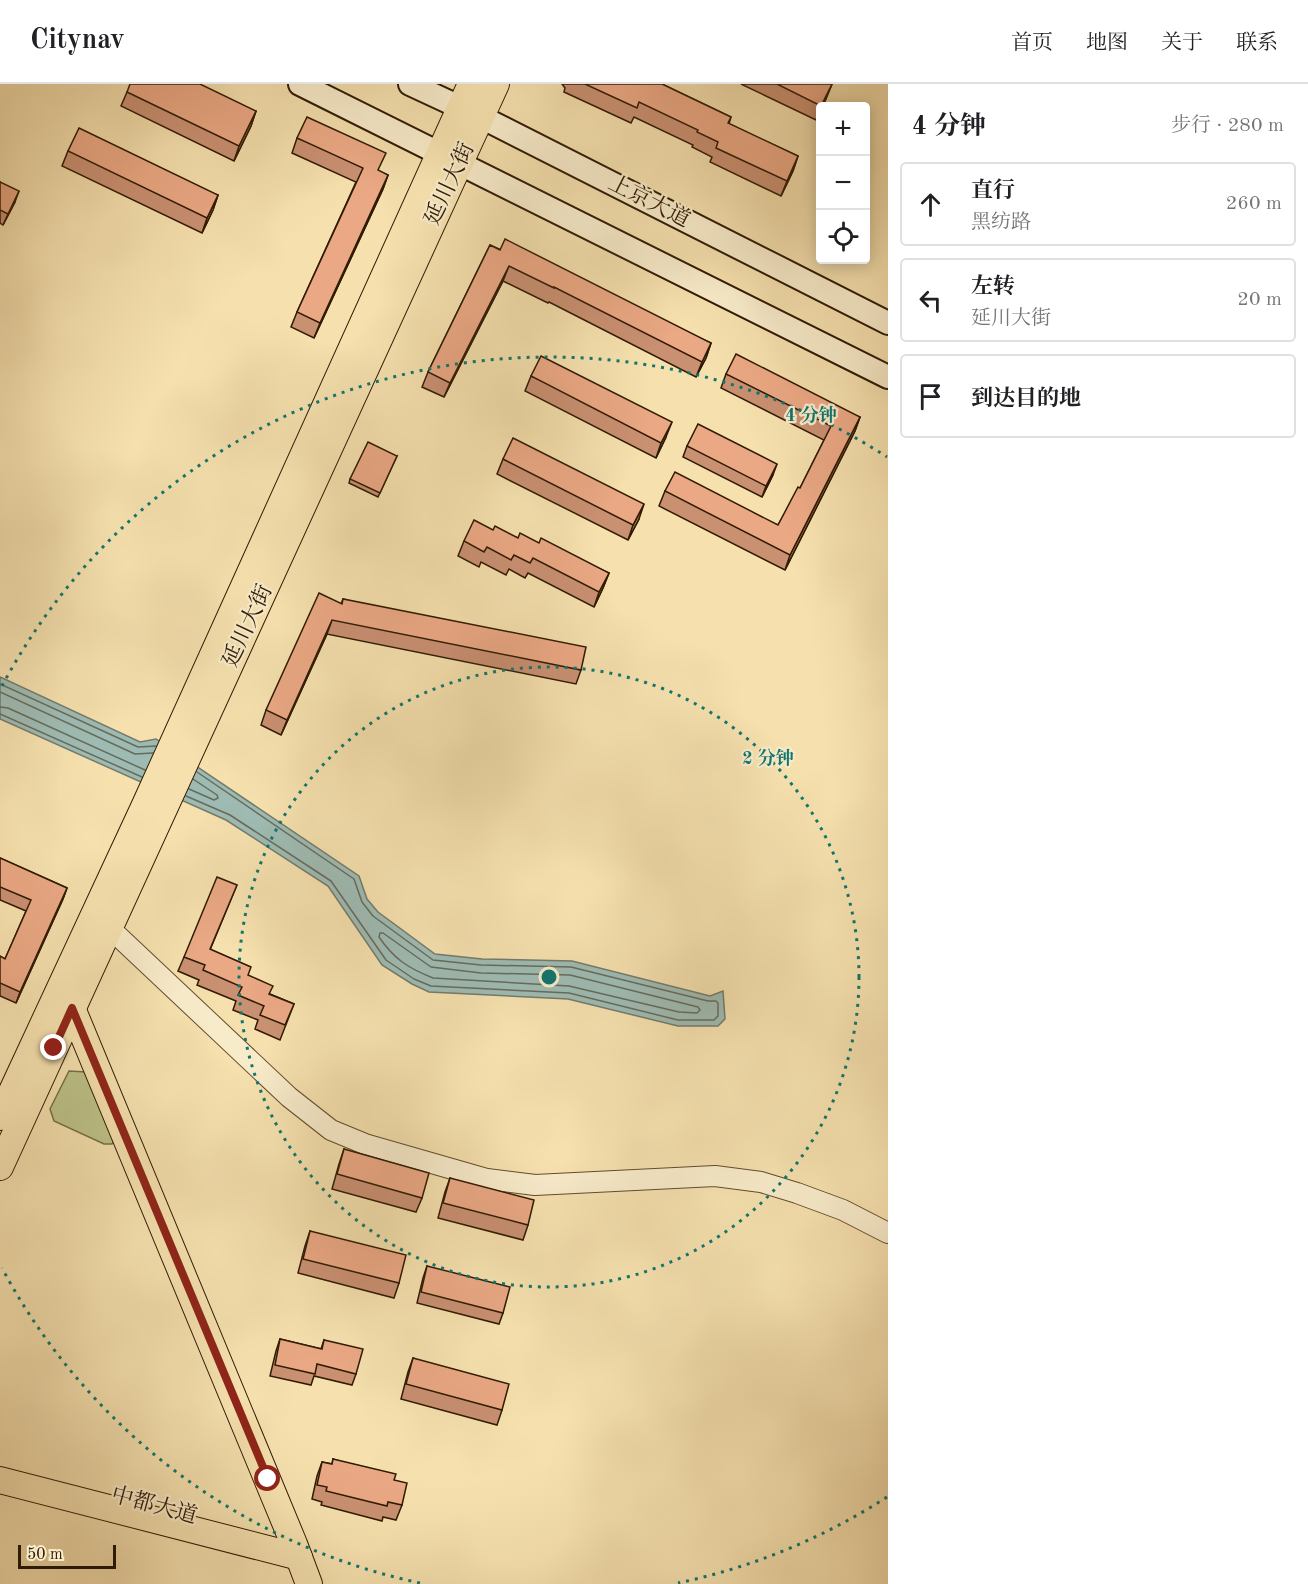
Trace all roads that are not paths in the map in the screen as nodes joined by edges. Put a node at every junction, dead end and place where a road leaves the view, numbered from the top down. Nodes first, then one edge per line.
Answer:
1 (300, 84) edge
2 (410, 84) edge
3 (471, 84) edge
4 (496, 84) edge
5 (470, 112) junction
6 (450, 157) junction
7 (888, 323) edge
8 (888, 377) edge
9 (102, 920) junction
10 (63, 1004) junction
11 (0, 1117) edge
12 (0, 1167) edge
13 (888, 1233) edge
14 (0, 1466) edge
15 (0, 1480) edge
16 (297, 1550) junction
17 (309, 1584) edge

1 - 6 main road
2 - 5 main road, 上京大道
3 - 5 main road, 延川大街
4 - 5 main road, 延川大街
5 - 6 main road, 延川大街
5 - 7 main road, 上京大道
6 - 8 main road
6 - 9 main road, 延川大街
9 - 10 main road, 延川大街
9 - 13 street
10 - 11 main road, 延川大街
10 - 12 main road, 延川大街
10 - 16 main road
14 - 16 main road, 中都大道
15 - 16 main road, 中都大道
16 - 17 main road

